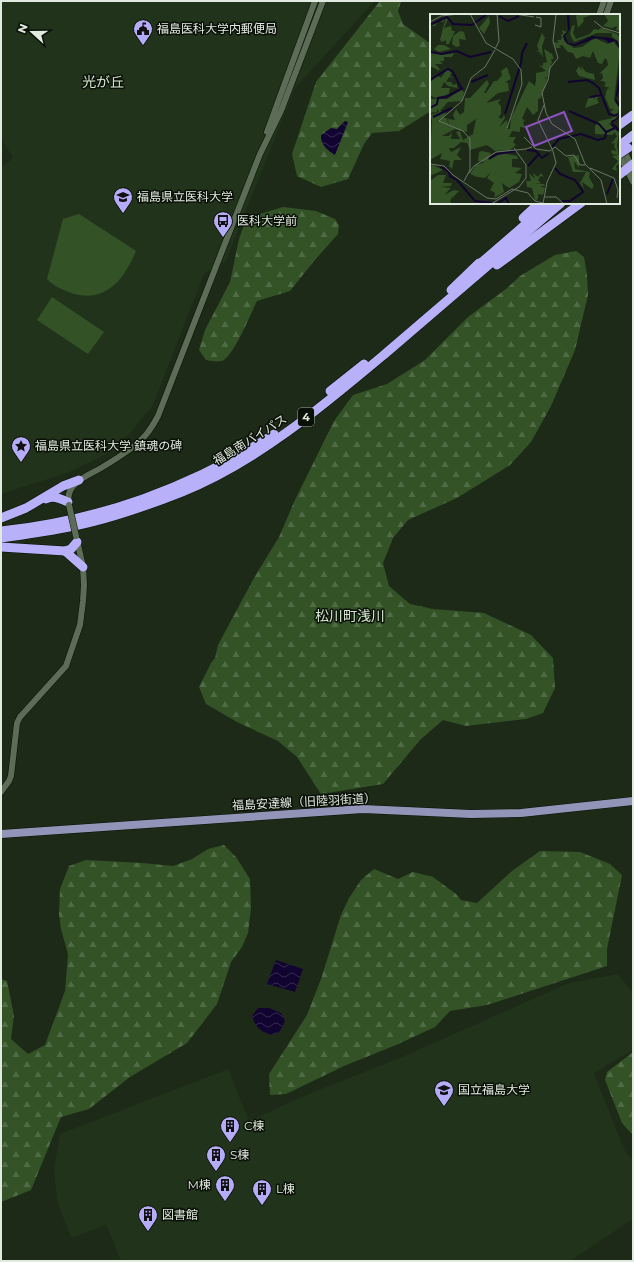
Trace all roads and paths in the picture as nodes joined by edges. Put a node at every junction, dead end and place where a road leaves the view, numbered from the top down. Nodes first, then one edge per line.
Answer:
1 (315, 1) edge
2 (323, 1) edge
3 (604, 1) edge
4 (611, 1) edge
5 (599, 14) edge
6 (606, 14) edge
7 (633, 115) edge
8 (620, 124) edge
9 (633, 135) edge
10 (625, 144) edge
11 (260, 154) junction
12 (620, 156) edge
13 (628, 169) edge
14 (633, 182) edge
15 (538, 204) edge
16 (549, 204) edge
17 (559, 204) edge
18 (580, 204) edge
19 (447, 294) junction
20 (438, 309) junction
21 (79, 480) junction
22 (69, 504) junction
23 (26, 508) junction
24 (1, 518) edge
25 (1, 531) edge
26 (1, 538) edge
27 (77, 539) junction
28 (1, 547) edge
29 (66, 552) junction
30 (82, 567) junction
31 (1, 792) edge
32 (633, 802) edge
33 (1, 834) edge

1 - 11 street
2 - 11 street
3 - 5 street
4 - 6 street
7 - 8 highway
9 - 10 highway
10 - 13 street
11 - 21 street
12 - 13 street
13 - 14 street
15 - 19 highway
16 - 19 highway, 福島南バイパス / 4
17 - 20 highway, 福島南バイパス / 4
18 - 20 highway
19 - 25 highway, 福島南バイパス / 4
20 - 26 highway, 福島南バイパス / 4
21 - 22 street
21 - 23 highway
22 - 23 highway
22 - 27 street, bridge
23 - 24 highway
27 - 29 highway
27 - 30 street
28 - 29 highway
29 - 30 highway
30 - 31 street
32 - 33 main road, 福島安達線（旧陸羽街道）

